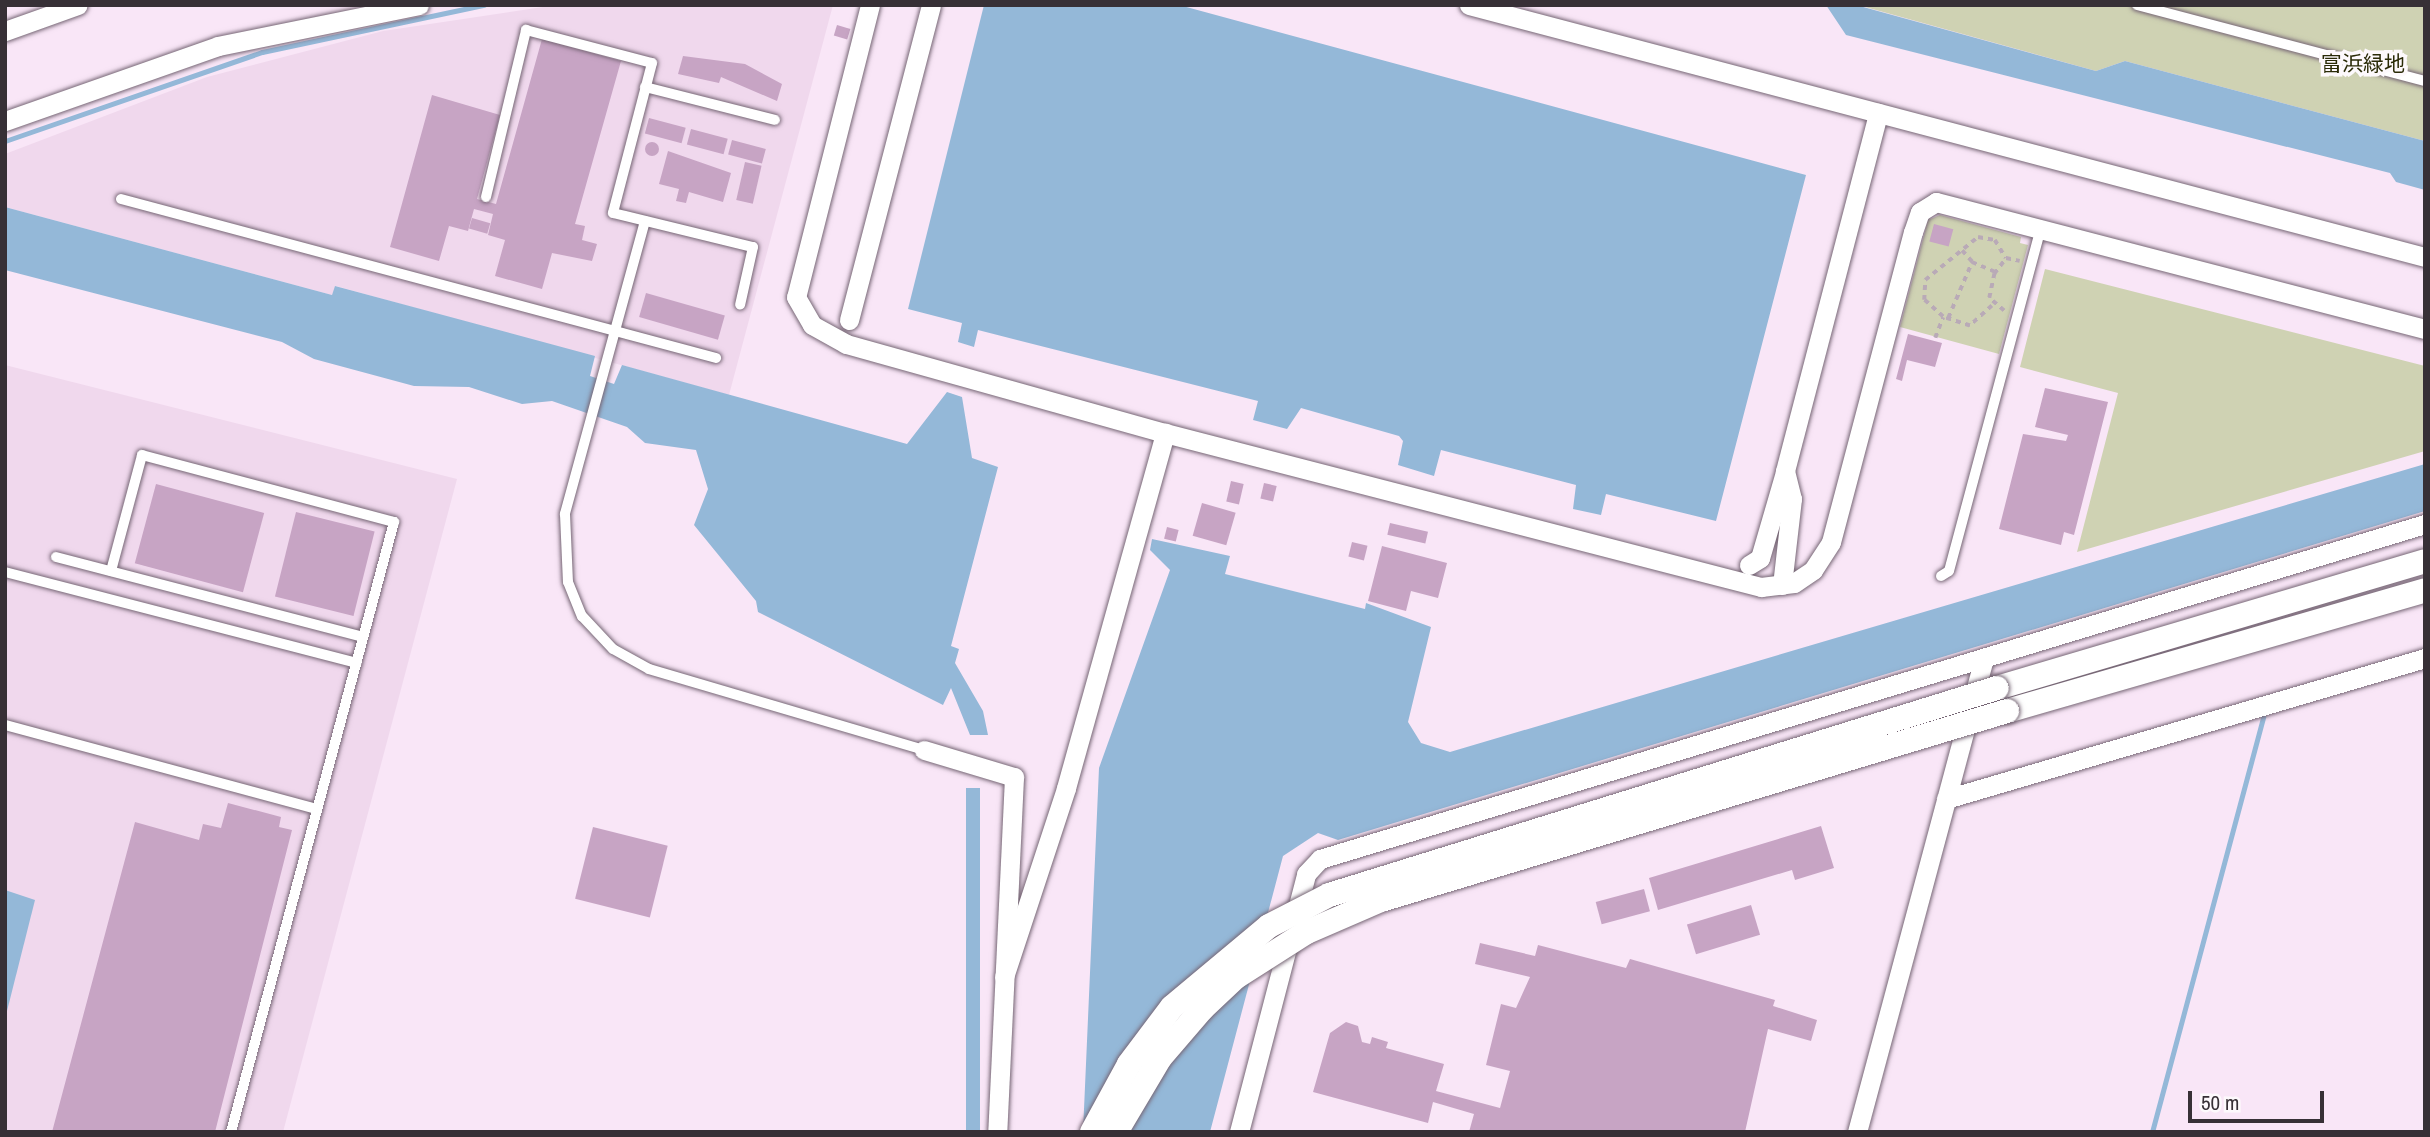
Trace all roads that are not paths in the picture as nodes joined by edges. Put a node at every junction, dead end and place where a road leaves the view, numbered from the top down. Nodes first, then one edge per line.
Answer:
1 (78, 5) edge
2 (419, 5) edge
3 (870, 5) edge
4 (931, 5) edge
5 (1469, 5) edge
6 (2137, 5) edge
7 (5, 32) edge
8 (2425, 81) edge
9 (645, 87) junction
10 (1878, 113) junction
11 (775, 120) dead end
12 (5, 121) edge
13 (486, 197) dead end
14 (121, 199) dead end
15 (645, 221) junction
16 (2041, 227) junction
17 (2425, 257) edge
18 (740, 305) dead end
19 (849, 320) dead end
20 (2425, 329) edge
21 (616, 331) junction
22 (716, 358) dead end
23 (1165, 433) junction
24 (1785, 471) junction
25 (2425, 524) edge
26 (56, 557) dead end
27 (2425, 561) edge
28 (1749, 565) dead end
29 (111, 571) junction
30 (5, 572) edge
31 (1941, 576) dead end
32 (1782, 585) junction
33 (2425, 590) edge
34 (363, 637) junction
35 (2425, 659) edge
36 (1983, 660) junction
37 (356, 663) junction
38 (5, 725) edge
39 (924, 750) joint
40 (1946, 799) junction
41 (317, 809) junction
42 (1004, 977) junction
43 (231, 1132) edge
44 (997, 1132) edge
45 (1092, 1132) edge
46 (1116, 1132) edge
47 (1240, 1132) edge
48 (1857, 1132) edge

1 - 7 street
2 - 12 street
3 - 23 street
4 - 19 street
5 - 10 street
6 - 8 lane
9 - 11 lane
9 - 13 lane
9 - 15 lane
10 - 17 street
10 - 24 street
14 - 21 lane
15 - 18 lane
15 - 21 lane
16 - 20 street
16 - 31 lane
16 - 32 street
21 - 22 lane
21 - 39 lane
23 - 32 street
23 - 42 street
24 - 28 street
24 - 32 street
25 - 36 street
26 - 29 lane
27 - 45 street, bridge
29 - 34 lane
29 - 34 lane
30 - 37 lane
33 - 46 street, bridge
34 - 37 lane
35 - 40 street
36 - 40 street
36 - 47 street
37 - 41 lane
38 - 41 lane
39 - 42 street
40 - 48 street
41 - 43 lane
42 - 44 street

